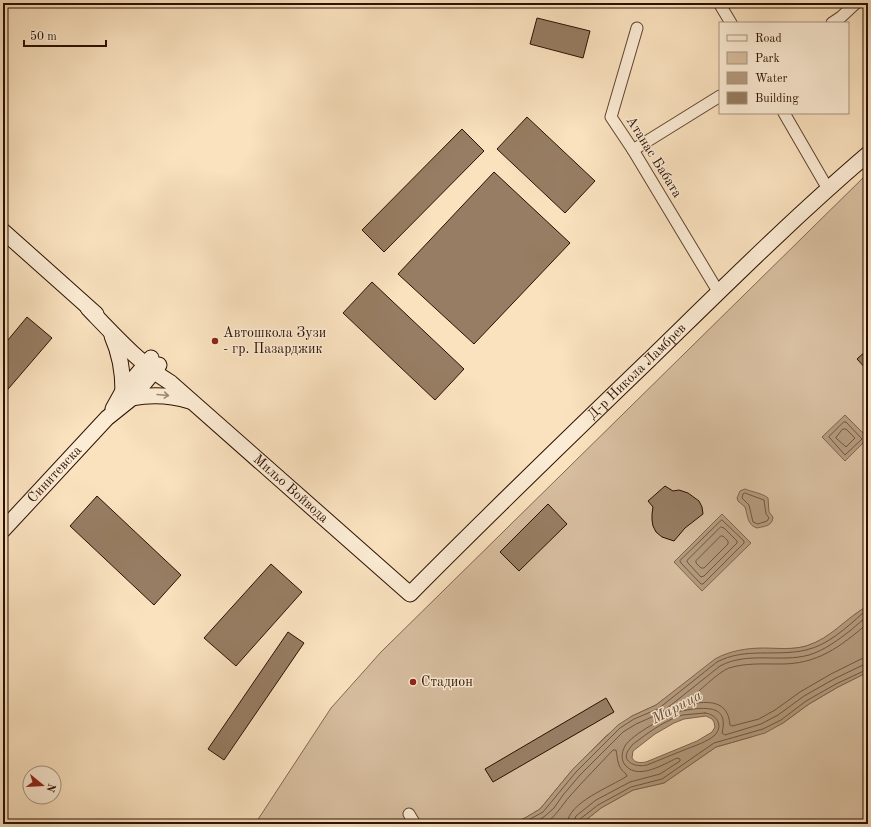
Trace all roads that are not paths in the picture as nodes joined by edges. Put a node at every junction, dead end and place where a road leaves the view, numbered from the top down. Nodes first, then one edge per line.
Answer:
1 (719, 3) edge
2 (856, 3) edge
3 (730, 22) edge
4 (834, 22) edge
5 (636, 28) dead end
6 (719, 97) edge
7 (785, 114) edge
8 (633, 150) junction
9 (868, 154) edge
10 (828, 188) junction
11 (3, 231) edge
12 (719, 292) junction
13 (88, 308) junction
14 (110, 331) junction
15 (152, 365) junction
16 (128, 395) junction
17 (193, 402) junction
18 (3, 530) edge
19 (410, 594) joint

1 - 3 street
2 - 4 street
5 - 8 street, Атанас Бабата
6 - 8 street
7 - 10 street
8 - 12 street, Атанас Бабата
9 - 10 street, Д-р Никола Ламбрев
10 - 12 street, Д-р Никола Ламбрев
11 - 13 street, Мильо Войвода
12 - 19 street, Д-р Никола Ламбрев
13 - 14 street, Мильо Войвода
13 - 15 street, Мильо Войвода
14 - 15 street, Мильо Войвода
14 - 16 street
15 - 16 street, Синитевска
15 - 17 street, Мильо Войвода
16 -> 17 street
16 - 18 street, Синитевска
17 - 19 street, Мильо Войвода

